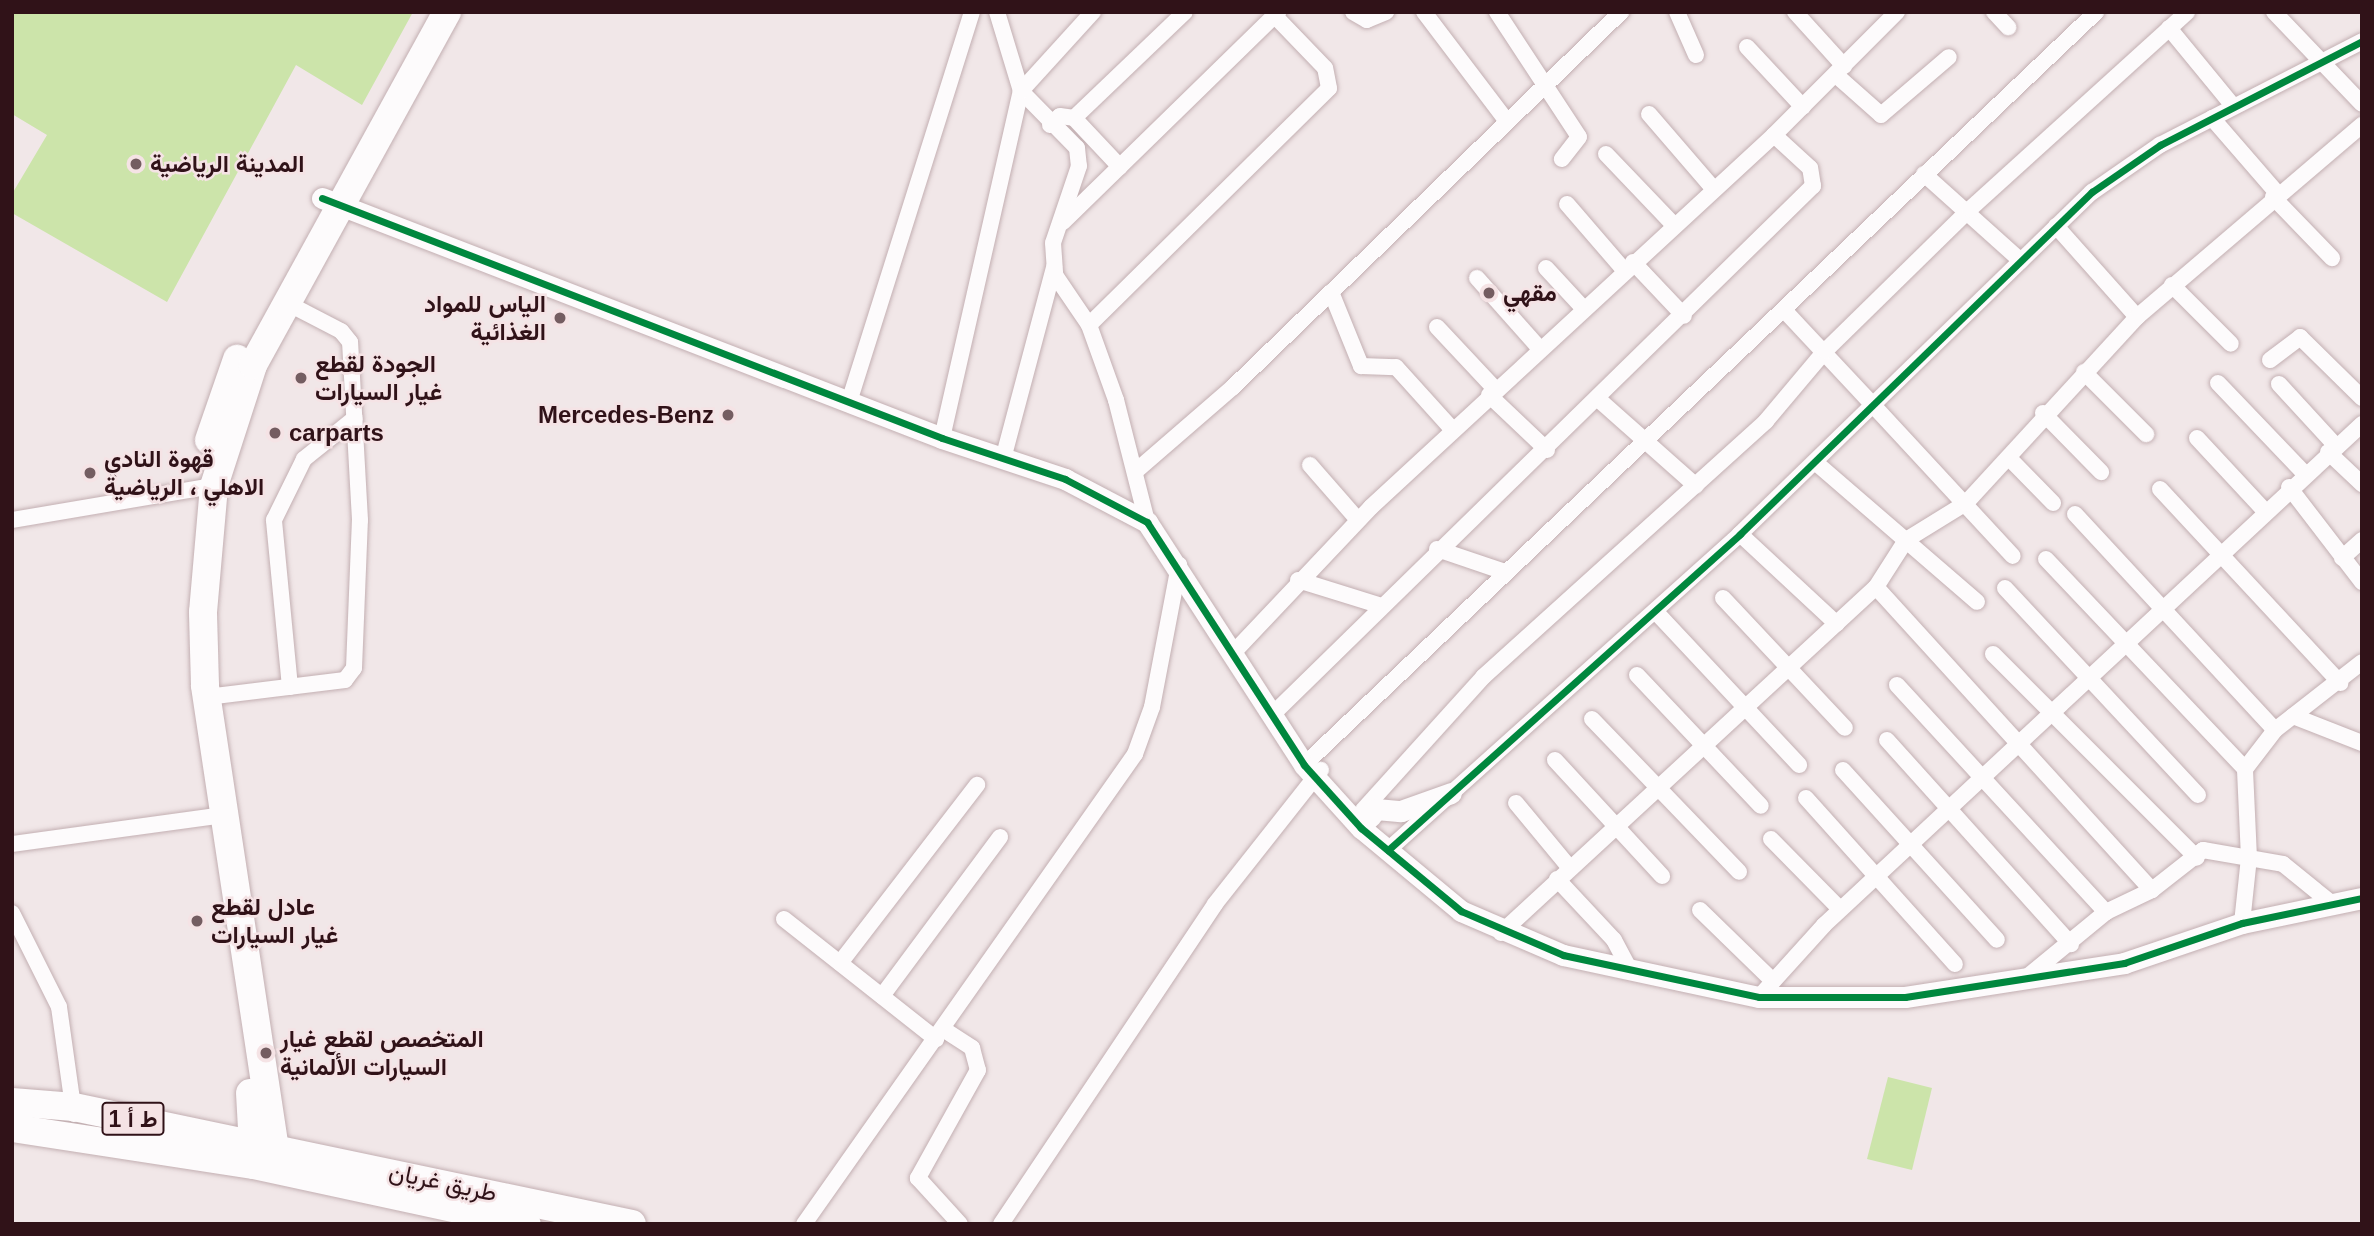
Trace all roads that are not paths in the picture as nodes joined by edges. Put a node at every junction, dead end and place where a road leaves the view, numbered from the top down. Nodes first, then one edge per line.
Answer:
1 (425, 12) edge
2 (447, 12) edge
3 (972, 12) edge
4 (997, 12) edge
5 (1093, 12) edge
6 (1185, 12) edge
7 (1353, 12) edge
8 (1386, 12) edge
9 (1424, 12) edge
10 (1497, 12) edge
11 (1621, 12) edge
12 (1677, 12) edge
13 (1795, 12) edge
14 (1994, 12) edge
15 (2096, 12) edge
16 (2187, 12) edge
17 (2274, 12) edge
18 (1276, 14) edge
19 (1886, 16) edge
20 (2008, 27) dead end
21 (2169, 28) junction
22 (2362, 41) edge
23 (1747, 47) dead end
24 (1696, 55) dead end
25 (1949, 57) dead end
26 (2318, 64) junction
27 (1840, 70) junction
28 (1545, 80) junction
29 (1021, 91) junction
30 (2362, 104) edge
31 (2233, 106) junction
32 (1803, 107) junction
33 (1649, 114) dead end
34 (1074, 118) junction
35 (2212, 118) junction
36 (1506, 120) junction
37 (1050, 125) junction
38 (2362, 125) edge
39 (1774, 135) junction
40 (1606, 154) dead end
41 (1562, 159) dead end
42 (1120, 167) junction
43 (1924, 174) junction
44 (1712, 187) junction
45 (2275, 195) junction
46 (330, 202) junction
47 (1567, 204) dead end
48 (1970, 209) junction
49 (1673, 224) junction
50 (1059, 226) junction
51 (2056, 226) junction
52 (2332, 258) dead end
53 (2021, 261) junction
54 (1055, 265) junction
55 (1629, 266) junction
56 (1546, 268) dead end
57 (1477, 278) dead end
58 (2172, 285) junction
59 (1331, 292) junction
60 (285, 302) junction
61 (1583, 308) junction
62 (1784, 310) junction
63 (1684, 316) junction
64 (2137, 317) junction
65 (1089, 325) junction
66 (1437, 327) dead end
67 (2231, 344) dead end
68 (1539, 349) junction
69 (1825, 351) junction
70 (2270, 360) dead end
71 (2084, 372) junction
72 (2218, 383) dead end
73 (2279, 384) dead end
74 (1492, 392) junction
75 (1597, 398) junction
76 (2362, 398) edge
77 (849, 402) junction
78 (1872, 404) junction
79 (2043, 413) junction
80 (355, 418) junction
81 (2362, 424) edge
82 (1452, 429) junction
83 (2146, 434) dead end
84 (942, 438) junction
85 (2197, 438) dead end
86 (1647, 445) junction
87 (2331, 449) junction
88 (1547, 450) junction
89 (2009, 458) junction
90 (1003, 459) junction
91 (1815, 462) junction
92 (1310, 465) dead end
93 (1136, 471) junction
94 (2101, 472) dead end
95 (2304, 473) junction
96 (2362, 484) edge
97 (1696, 486) junction
98 (205, 487) junction
99 (2289, 487) junction
100 (2160, 489) dead end
101 (1966, 503) junction
102 (2053, 503) dead end
103 (2264, 510) junction
104 (2075, 514) dead end
105 (12, 520) edge
106 (1358, 520) junction
107 (1147, 522) junction
108 (1740, 534) junction
109 (1906, 540) junction
110 (2362, 540) edge
111 (1437, 549) junction
112 (2219, 555) junction
113 (2013, 556) dead end
114 (2342, 558) junction
115 (2046, 559) dead end
116 (1179, 565) junction
117 (1502, 571) junction
118 (1298, 580) junction
119 (2362, 582) edge
120 (1876, 587) junction
121 (2005, 588) dead end
122 (1723, 598) dead end
123 (1977, 602) dead end
124 (1382, 606) junction
125 (2160, 607) junction
126 (1655, 611) junction
127 (1837, 624) junction
128 (2124, 642) junction
129 (1233, 653) junction
130 (1993, 654) dead end
131 (2362, 662) edge
132 (1790, 667) junction
133 (1637, 675) dead end
134 (2088, 677) junction
135 (2340, 682) junction
136 (1897, 685) dead end
137 (290, 687) junction
138 (207, 697) junction
139 (1747, 708) junction
140 (2053, 710) junction
141 (1274, 713) junction
142 (2293, 716) junction
143 (1592, 719) dead end
144 (1844, 728) dead end
145 (2275, 730) junction
146 (1886, 740) dead end
147 (2020, 742) junction
148 (2362, 743) edge
149 (1702, 748) junction
150 (1555, 760) dead end
151 (1799, 765) dead end
152 (1313, 768) junction
153 (2245, 769) junction
154 (1843, 770) dead end
155 (1985, 776) junction
156 (977, 785) dead end
157 (1657, 788) junction
158 (1451, 793) junction
159 (2198, 795) dead end
160 (1807, 798) dead end
161 (1516, 803) dead end
162 (1760, 806) dead end
163 (1366, 813) junction
164 (1947, 813) junction
165 (216, 816) junction
166 (1613, 828) junction
167 (1000, 836) dead end
168 (1772, 839) dead end
169 (12, 844) edge
170 (1913, 845) junction
171 (1392, 847) junction
172 (2197, 858) junction
173 (2249, 858) junction
174 (1739, 872) dead end
175 (1563, 873) junction
176 (1662, 876) dead end
177 (1876, 879) junction
178 (2152, 890) junction
179 (2362, 898) edge
180 (2330, 902) junction
181 (1840, 909) junction
182 (1700, 910) dead end
183 (2106, 912) junction
184 (12, 913) edge
185 (784, 919) dead end
186 (2242, 923) junction
187 (1501, 933) junction
188 (1997, 940) dead end
189 (2071, 944) junction
190 (840, 963) junction
191 (1955, 964) dead end
192 (1628, 966) junction
193 (2017, 984) junction
194 (1766, 989) junction
195 (882, 996) junction
196 (939, 1034) junction
197 (12, 1102) edge
198 (75, 1121) junction
199 (12, 1128) edge
200 (265, 1156) junction
201 (513, 1216) edge
202 (632, 1224) edge
203 (804, 1224) edge
204 (960, 1224) edge
205 (1001, 1224) edge

1 - 46 highway
2 - 46 highway
3 - 77 street
4 - 29 street
5 - 29 street
6 - 34 street
7 - 8 street
9 - 36 street
10 - 28 street
11 - 28 street
12 - 24 street
13 - 27 street
14 - 20 street
15 - 43 street
16 - 21 street
17 - 26 street
18 - 42 street
18 - 65 street
19 - 27 street
21 - 31 street
21 - 48 street
22 - 26 street
23 - 32 street
25 - 27 street
26 - 30 street
26 - 31 street
27 - 32 street
28 - 36 street
28 - 41 street
29 - 37 street
29 - 84 street
31 - 35 street
32 - 39 street
33 - 44 street
34 - 37 street
34 - 42 street
35 - 45 street
35 - 51 street
36 - 59 street
37 - 50 street
38 - 45 street
39 - 44 street
39 - 63 street
40 - 49 street
42 - 50 street
43 - 48 street
43 - 62 street
44 - 49 street
45 - 52 street
45 - 58 street
46 - 60 highway
46 - 77 street
46 - 98 highway
47 - 55 street
48 - 53 street
48 - 69 street
49 - 55 street
50 - 54 street
51 - 53 street
51 - 64 street
53 - 78 street
54 - 65 street
54 - 90 street
55 - 61 street
55 - 63 street
56 - 61 street
57 - 68 street
58 - 64 street
58 - 67 street
59 - 82 street
59 - 93 street
60 - 80 street
60 - 98 highway
61 - 68 street
62 - 69 street
62 - 86 street
63 - 75 street
64 - 71 street
65 - 93 street
66 - 74 street
68 - 74 street
69 - 78 street
69 - 97 street
70 - 76 street
71 - 79 street
71 - 83 street
72 - 95 street
73 - 87 street
74 - 82 street
74 - 88 street
75 - 86 street
75 - 88 street
77 - 84 street
78 - 91 street
78 - 101 street
79 - 89 street
79 - 94 street
80 - 137 street
80 - 137 street
81 - 87 street
82 - 106 street
84 - 90 street
85 - 103 street
86 - 97 street
86 - 117 street
87 - 95 street
87 - 96 street
88 - 111 street
89 - 101 street
89 - 102 street
90 - 107 street
91 - 108 street
91 - 109 street
92 - 106 street
93 - 107 street
95 - 99 street
97 - 163 street
98 - 105 street
98 - 138 highway
98 - 165 highway
99 - 103 street
99 - 114 street
100 - 112 street
101 - 109 street
101 - 113 street
103 - 112 street
104 - 125 street
106 - 118 street
107 - 116 street
108 - 126 street
108 - 127 street
109 - 120 street
109 - 123 street
110 - 114 street
111 - 117 street
111 - 124 street
112 - 125 street
112 - 135 street
114 - 119 street
115 - 128 street
116 - 129 street
116 - 196 street
117 - 152 street
118 - 124 street
118 - 129 street
120 - 127 street
120 - 147 street
121 - 134 street
122 - 132 street
124 - 141 street
125 - 128 street
125 - 145 street
126 - 139 street
126 - 158 street
127 - 132 street
128 - 134 street
128 - 153 street
129 - 141 street
130 - 140 street
131 - 135 street
132 - 139 street
132 - 144 street
133 - 149 street
134 - 140 street
134 - 159 street
135 - 142 street
136 - 155 street
137 - 138 street
138 - 165 highway
139 - 149 street
139 - 151 street
140 - 147 street
140 - 172 street
141 - 152 street
142 - 145 street
142 - 148 street
143 - 157 street
145 - 153 street
146 - 164 street
147 - 155 street
147 - 178 street
149 - 157 street
149 - 162 street
150 - 166 street
152 - 163 street
152 - 171 street
152 - 205 street
153 - 173 street
154 - 170 street
155 - 164 street
155 - 183 street
156 - 190 street
157 - 166 street
157 - 174 street
158 - 163 street
158 - 171 street
160 - 177 street
161 - 175 street
163 - 171 street
164 - 170 street
164 - 189 street
165 - 169 street
165 - 200 highway
166 - 175 street
166 - 176 street
167 - 195 street
168 - 181 street
170 - 177 street
170 - 188 street
171 - 187 street
172 - 173 street
172 - 178 street
173 - 180 street
173 - 186 street
175 - 187 street
175 - 192 street
177 - 181 street
177 - 191 street
178 - 183 street
179 - 180 street
180 - 186 street
181 - 194 street
182 - 194 street
183 - 189 street
184 - 198 street
185 - 190 street
186 - 193 street
187 - 192 street
189 - 193 street
190 - 195 street
192 - 194 street
193 - 194 street
195 - 196 street
196 - 203 street
196 - 204 street
197 - 198 highway, ط أ 1
198 - 199 highway
198 - 200 highway, ط أ 1
200 - 201 highway, طريق غريان
201 - 202 highway, طريق غريان

